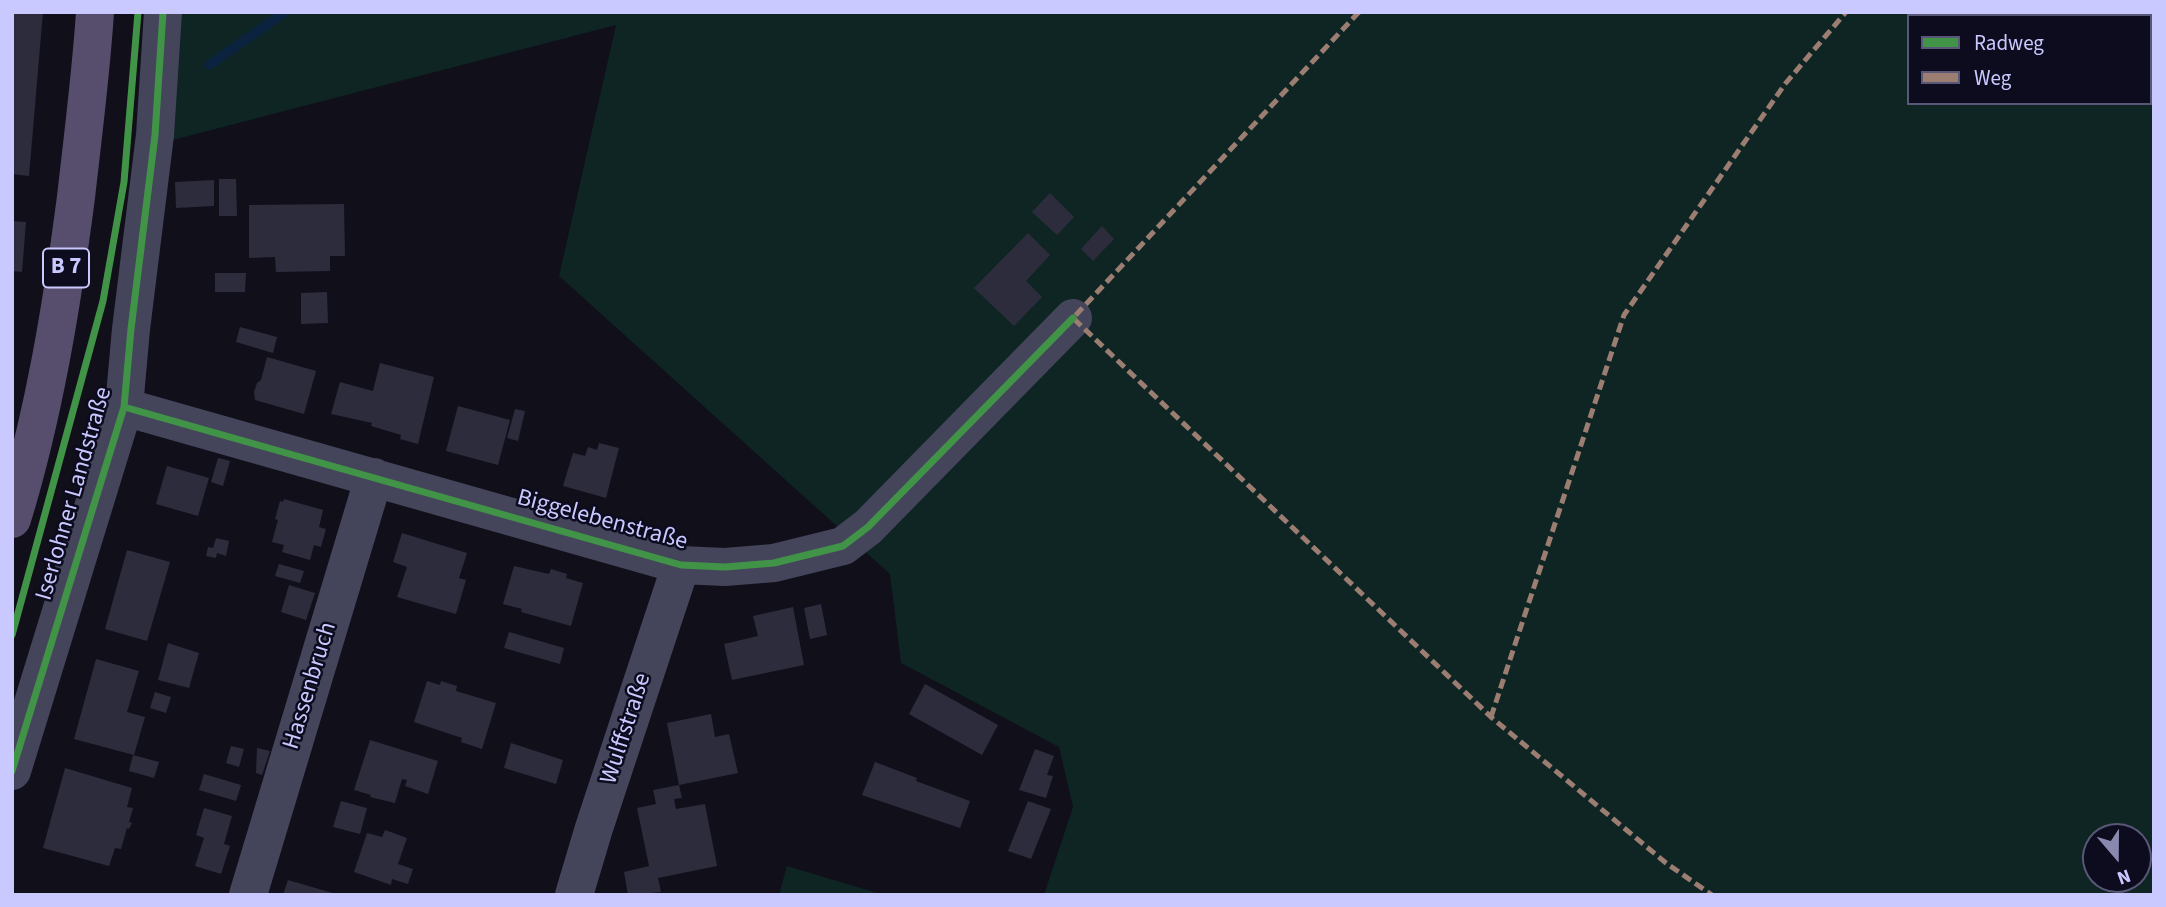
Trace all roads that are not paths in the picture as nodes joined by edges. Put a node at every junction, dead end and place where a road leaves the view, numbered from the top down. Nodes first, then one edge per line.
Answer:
1 (95, 12) edge
2 (163, 12) edge
3 (1073, 318) dead end
4 (124, 407) junction
5 (374, 477) junction
6 (13, 514) edge
7 (681, 565) junction
8 (12, 771) edge
9 (248, 895) edge
10 (574, 895) edge

1 - 6 main road, B 7
2 - 4 street, Iserlohner Landstraße
3 - 7 street, Biggelebenstraße
4 - 5 street, Biggelebenstraße
4 - 8 street, Iserlohner Landstraße
5 - 7 street, Biggelebenstraße
5 - 9 street, Hassenbruch
7 - 10 street, Wulffstraße

